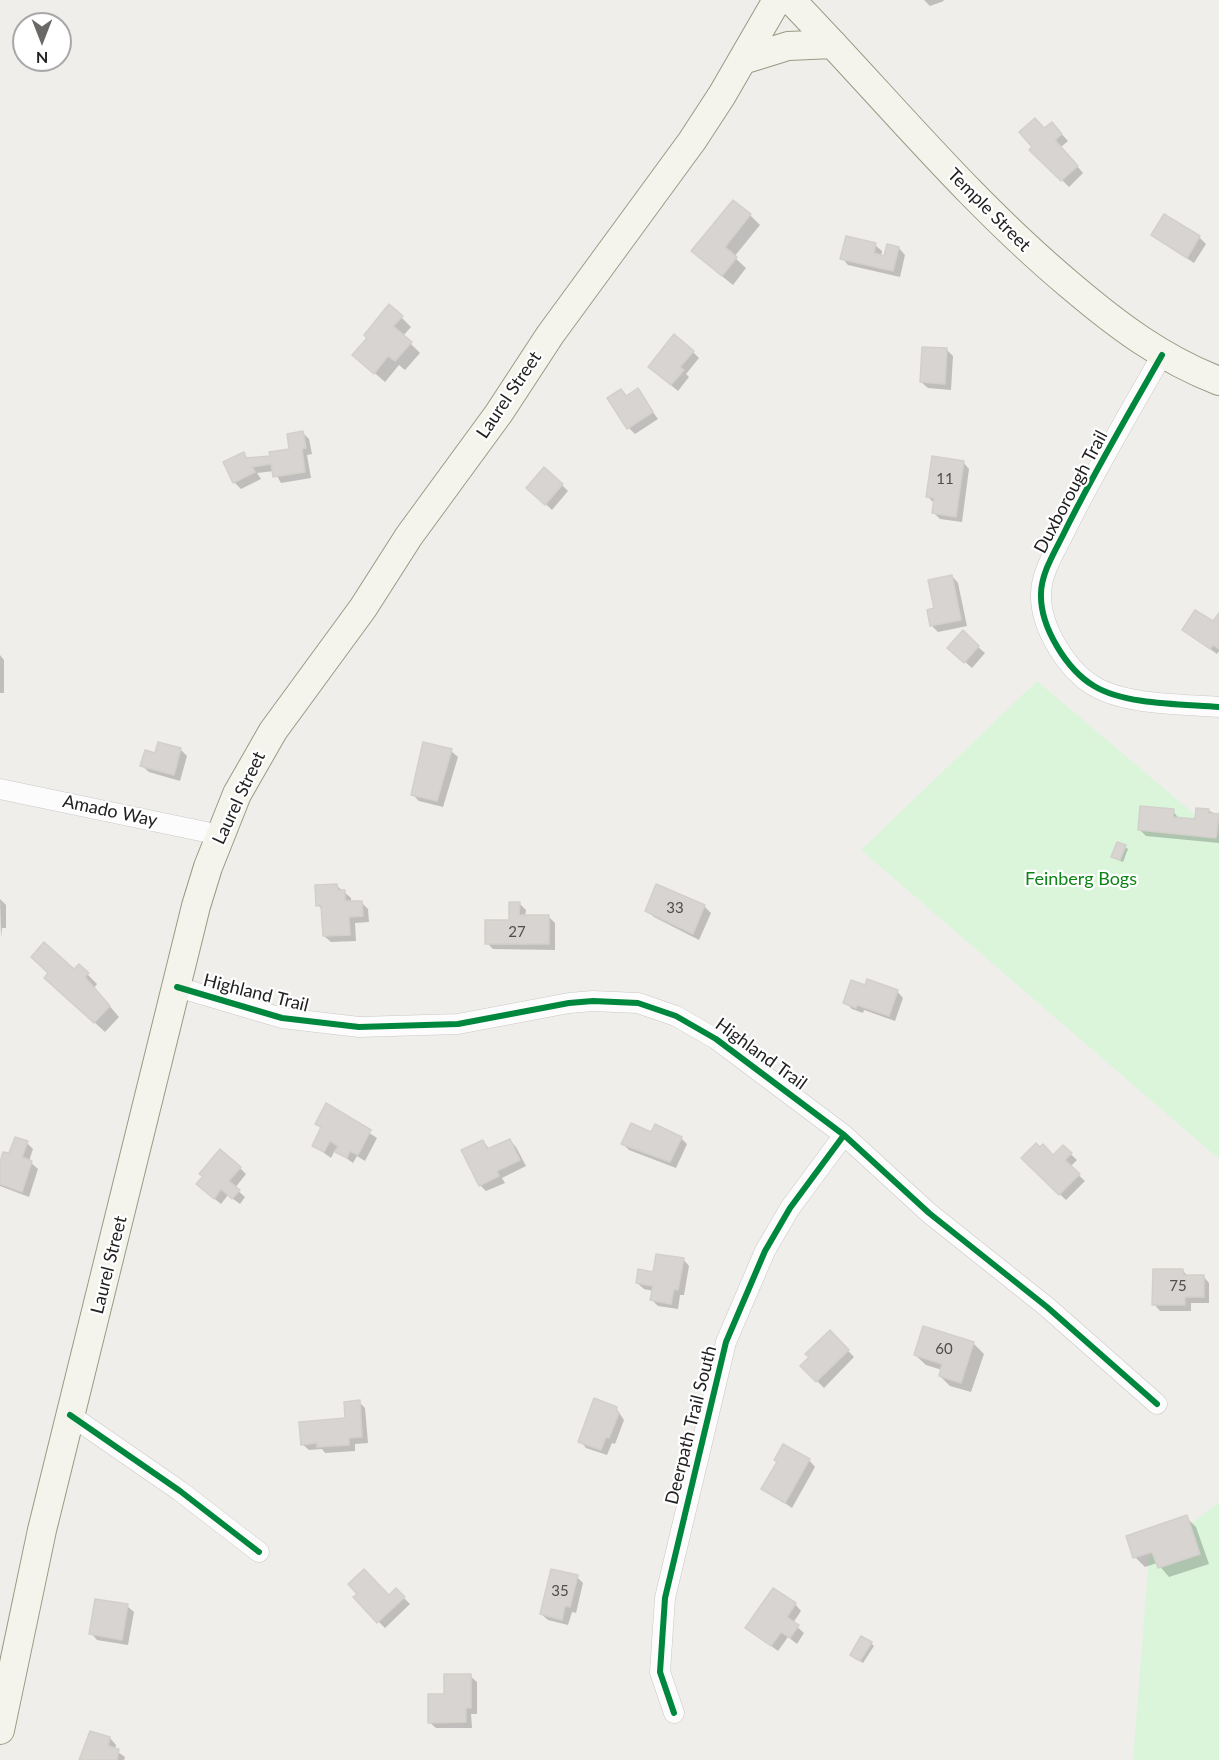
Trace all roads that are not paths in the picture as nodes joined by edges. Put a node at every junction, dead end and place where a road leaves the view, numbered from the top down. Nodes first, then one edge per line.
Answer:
1 (777, 0) edge
2 (791, 0) edge
3 (833, 44) junction
4 (743, 60) junction
5 (1162, 355) junction
6 (1219, 381) edge
7 (1219, 707) edge
8 (0, 789) edge
9 (220, 835) junction
10 (177, 987) junction
11 (844, 1136) junction
12 (1157, 1404) dead end
13 (70, 1415) junction
14 (259, 1552) dead end
15 (674, 1713) dead end
16 (0, 1731) edge

1 - 4 main road, Laurel Street
2 - 3 main road, Temple Street
3 - 4 main road
3 - 5 main road, Temple Street
4 - 9 main road, Laurel Street
5 - 6 main road, Temple Street
5 - 7 street, Duxborough Trail
8 - 9 street, Amado Way
9 - 10 main road, Laurel Street
10 - 11 street, Highland Trail
10 - 13 main road, Laurel Street
11 - 12 street, Highland Trail
11 - 15 street, Deerpath Trail South
13 - 14 street
13 - 16 main road, Laurel Street

